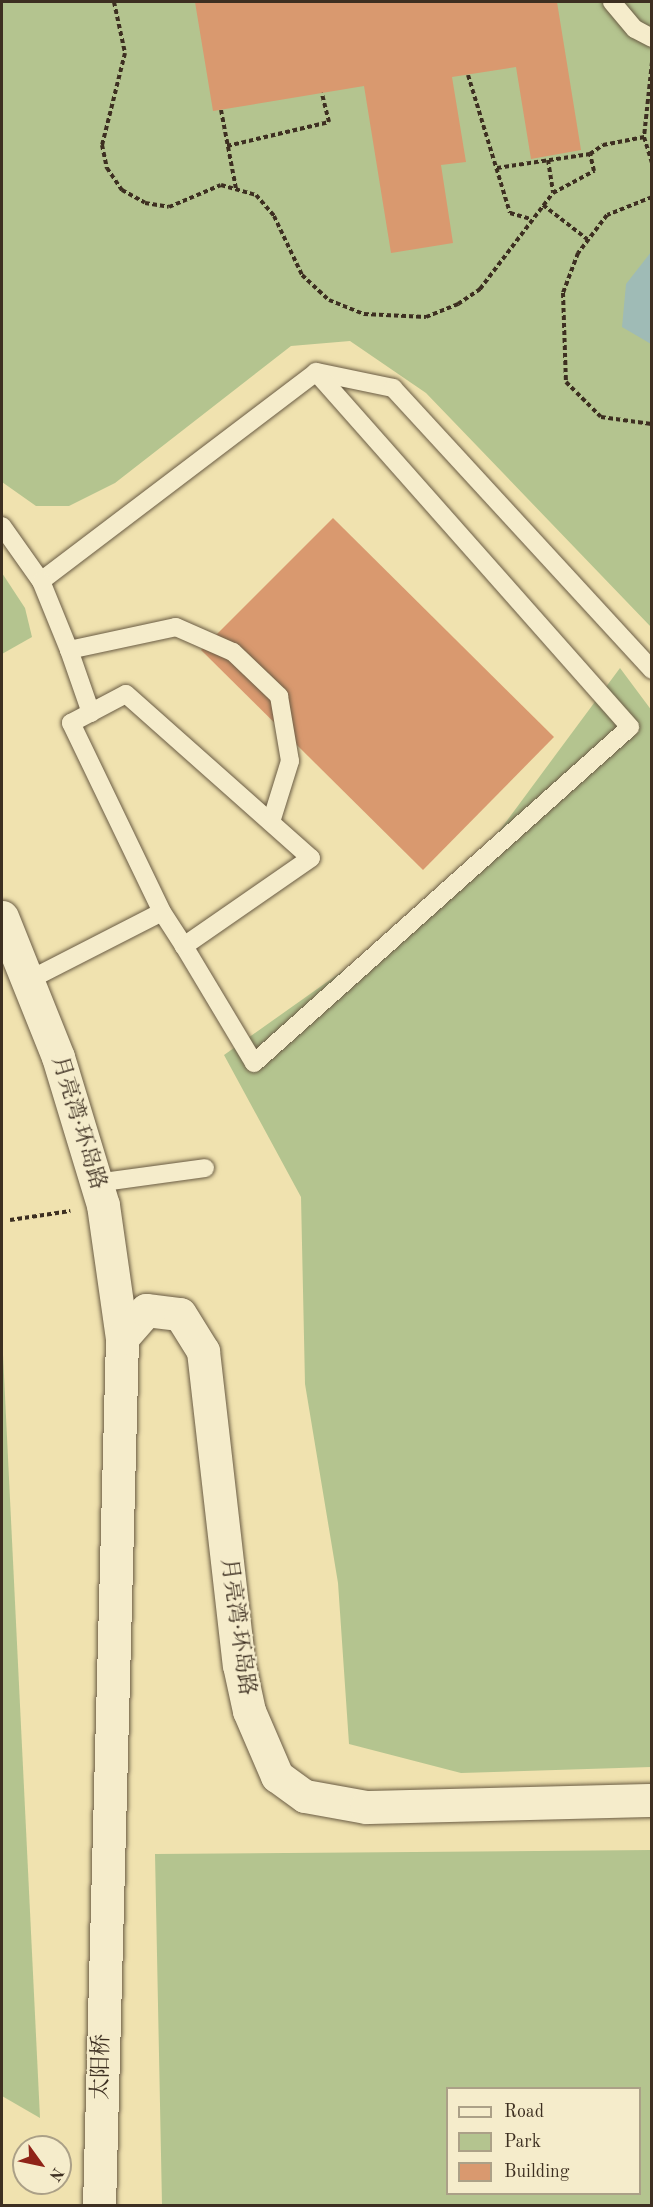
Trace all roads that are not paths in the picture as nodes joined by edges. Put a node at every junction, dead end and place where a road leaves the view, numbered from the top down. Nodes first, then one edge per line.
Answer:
1 (612, 2) edge
2 (651, 38) edge
3 (316, 372) junction
4 (2, 526) edge
5 (41, 581) junction
6 (69, 650) junction
7 (651, 670) edge
8 (91, 712) junction
9 (271, 822) junction
10 (162, 912) junction
11 (2, 917) edge
12 (184, 946) junction
13 (29, 980) junction
14 (205, 1168) dead end
15 (100, 1194) junction
16 (122, 1338) junction
17 (651, 1800) edge
18 (105, 1929) joint
19 (99, 2205) edge

1 - 2 lane
3 - 5 lane
3 - 7 lane
3 - 12 lane
4 - 5 lane
5 - 6 lane
6 - 8 lane
6 - 9 lane
8 - 9 lane
8 - 10 lane
9 - 12 lane
10 - 12 lane
10 - 13 lane
11 - 13 street, 月亮湾·环岛路
13 - 15 street, 月亮湾·环岛路
14 - 15 lane
15 - 16 street, 月亮湾·环岛路
16 - 17 street, 月亮湾·环岛路
16 - 18 street, 月亮湾·环岛路
18 - 19 street, 太阳桥

